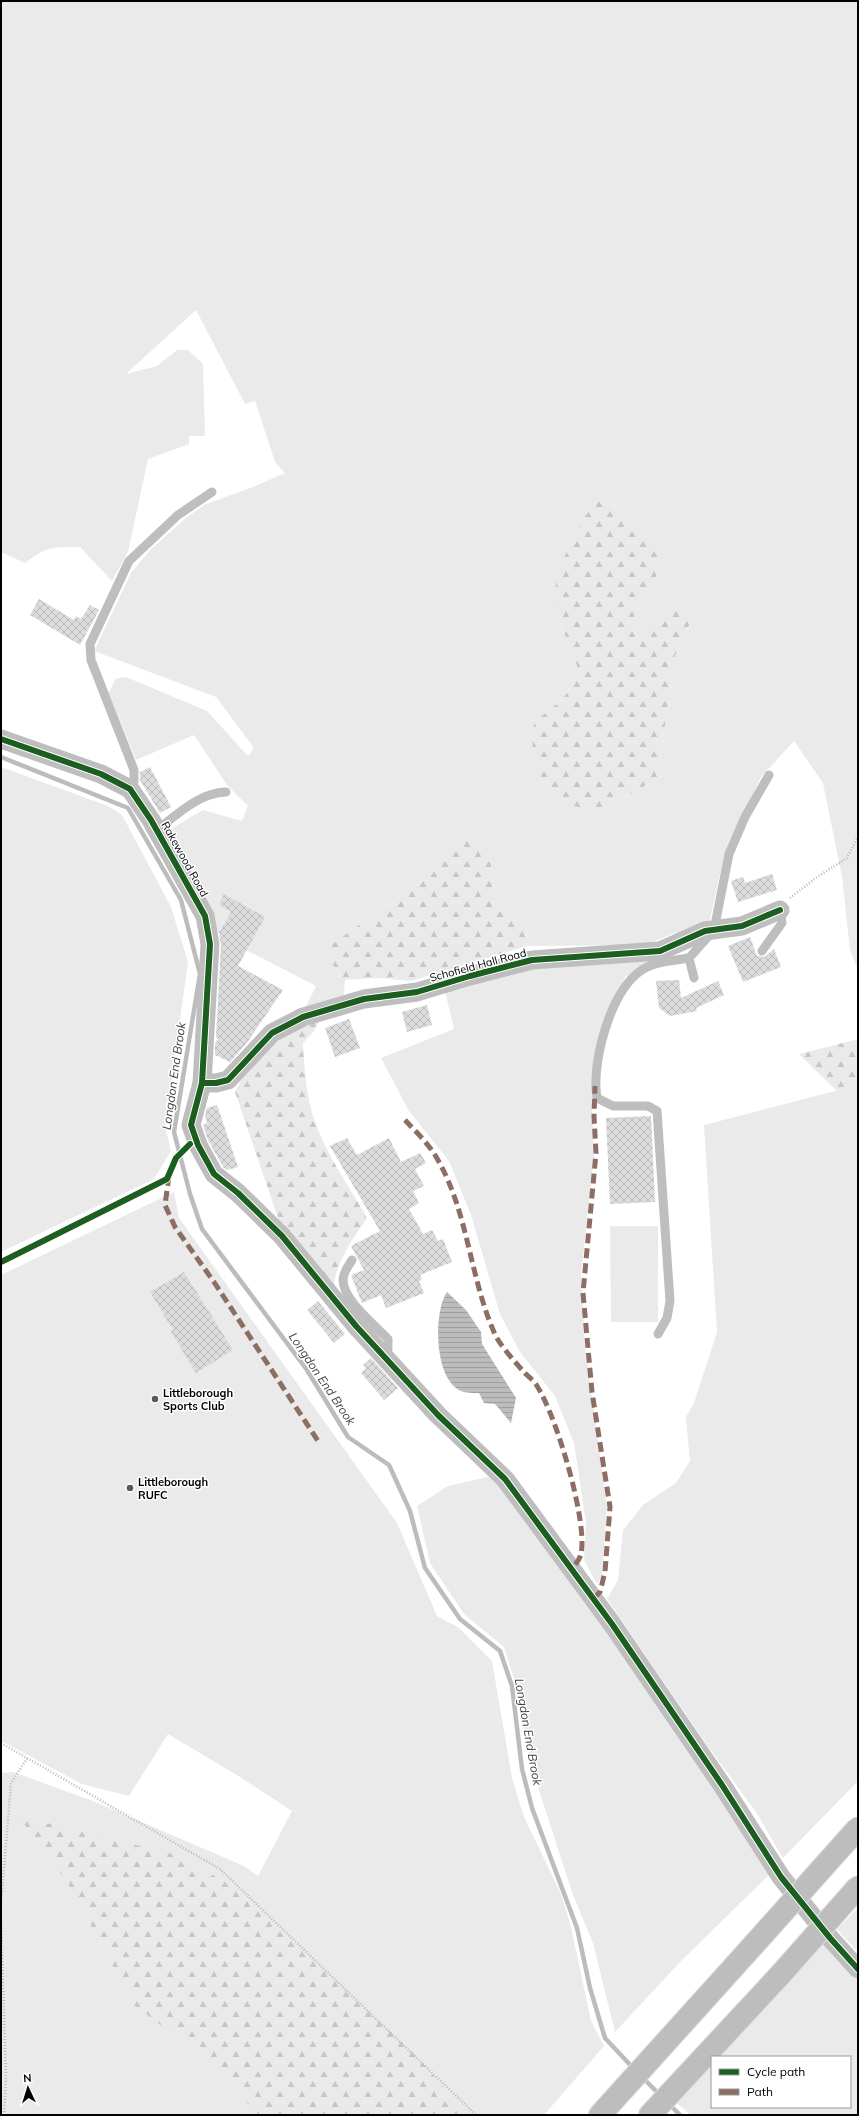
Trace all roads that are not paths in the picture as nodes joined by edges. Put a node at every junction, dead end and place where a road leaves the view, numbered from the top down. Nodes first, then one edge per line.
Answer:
1 (212, 492) dead end
2 (1, 739) edge
3 (770, 775) dead end
4 (130, 790) junction
5 (226, 792) dead end
6 (158, 829) junction
7 (780, 910) joint
8 (714, 930) junction
9 (762, 951) dead end
10 (689, 958) junction
11 (694, 978) dead end
12 (202, 1083) junction
13 (352, 1260) dead end
14 (658, 1334) dead end
15 (384, 1356) junction
16 (858, 1828) edge
17 (858, 1887) edge
18 (858, 1969) edge
19 (600, 2115) edge
20 (650, 2115) edge

1 - 4 lane
2 - 4 street, Rakewood Road
3 - 8 lane
4 - 6 street, Rakewood Road
5 - 6 lane
6 - 12 street, Rakewood Road
7 - 8 street, Schofield Hall Road
7 - 9 lane
8 - 10 lane
8 - 12 street, Schofield Hall Road
10 - 11 lane
10 - 14 lane
12 - 15 street, Rakewood Road
13 - 15 lane
15 - 18 street, Rakewood Road
16 - 19 highway, bridge
17 - 20 highway, bridge

